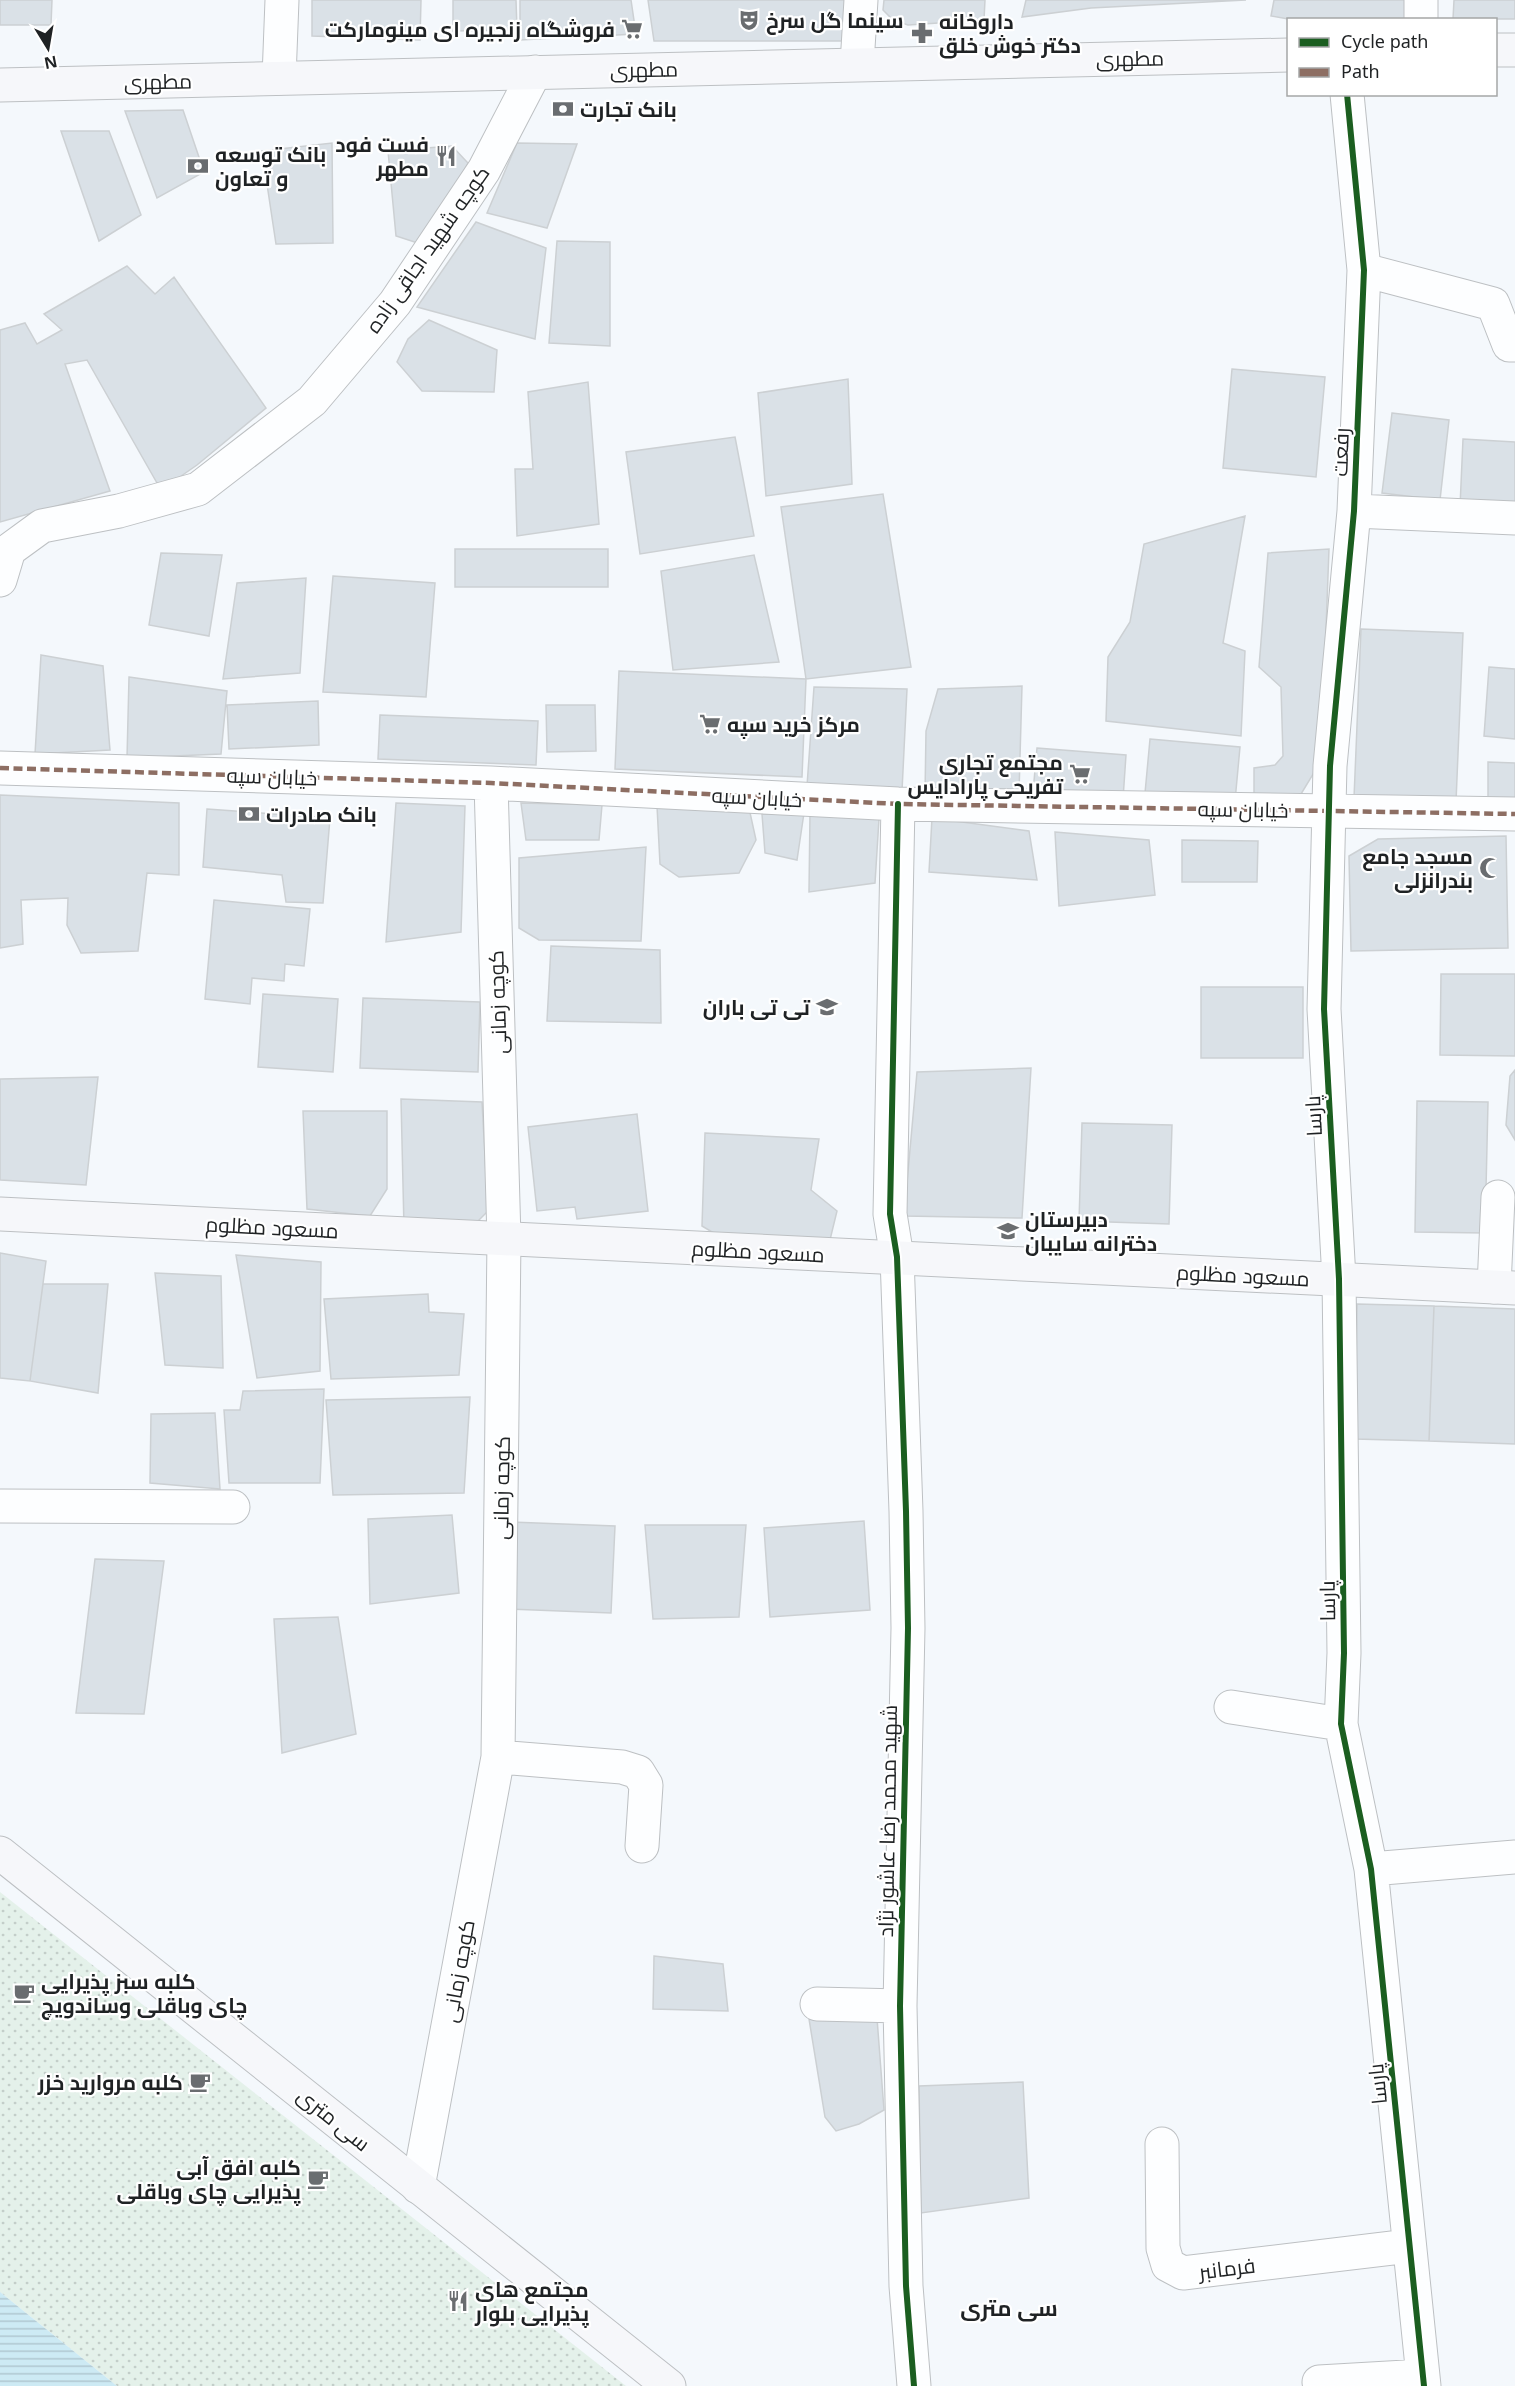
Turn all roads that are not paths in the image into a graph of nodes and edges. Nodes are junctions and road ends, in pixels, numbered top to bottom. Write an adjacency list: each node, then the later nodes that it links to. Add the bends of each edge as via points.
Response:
1 (282, 0): 10 (street)
2 (861, 0): 8 (street)
3 (1422, 0): 4 (street)
4 (1421, 18)
5 (1497, 50): 6 (street)
6 (1515, 50)
7 (1287, 55): 8 (street, مطهری)
8 (856, 64): 9 (street, مطهری)
9 (535, 72): 10 (street, مطهری); 17 (street, کوچه شهید اجاقی زاده, via 484,170 395,303 312,401 198,489 119,511 42,526 9,550)
10 (279, 78): 11 (street, مطهری)
11 (0, 85)
12 (1347, 96): 13 (street, رفعت)
13 (1364, 270): 14 (street, via 1492,304 1509,345); 15 (street, رفعت)
14 (1515, 345)
15 (1354, 512): 16 (street); 22 (street, رفعت)
16 (1515, 518)
17 (0, 580)
18 (0, 761): 19 (street)
19 (0, 768): 20 (street, خیابان سپه)
20 (491, 783): 21 (street, خیابان سپه); 26 (street, کوچه زمانی)
21 (898, 804): 22 (street, خیابان سپه); 27 (street, شهید محمد رضا عاشور نژاد, via 890,1214)
22 (1329, 810): 23 (street, خیابان سپه); 28 (street, پارسا, via 1324,1009)
23 (1515, 814)
24 (1498, 1197): 29 (street)
25 (0, 1214): 26 (street, مسعود مظلوم)
26 (504, 1239): 27 (street, مسعود مظلوم); 34 (street, کوچه زمانی)
27 (897, 1257): 28 (street, مسعود مظلوم); 40 (street, شهید محمد رضا عاشور نژاد, via 908,1628)
28 (1339, 1279): 29 (street, مسعود مظلوم); 33 (street, پارسا, via 1344,1653)
29 (1505, 1287)
30 (0, 1506): 31 (street)
31 (233, 1507)
32 (1231, 1707): 33 (street)
33 (1341, 1724): 38 (street, پارسا)
34 (498, 1757): 35 (street, via 622,1767 638,1772 646,1785); 42 (street, کوچه زمانی)
35 (642, 1846)
36 (0, 1853): 42 (street, سی متری)
37 (1515, 1857): 38 (street)
38 (1371, 1869): 43 (street, پارسا)
39 (817, 2004): 40 (street)
40 (900, 2006): 47 (street, شهید محمد رضا عاشور نژاد, via 906,2286)
41 (1162, 2144): 43 (street, فرمانبر, via 1162,2248 1168,2265 1183,2273)
42 (418, 2187): 46 (street, سی متری)
43 (1410, 2246): 44 (street, پارسا)
44 (1423, 2381): 45 (street, پارسا)
45 (1318, 2382)
46 (669, 2386)
47 (914, 2386)

